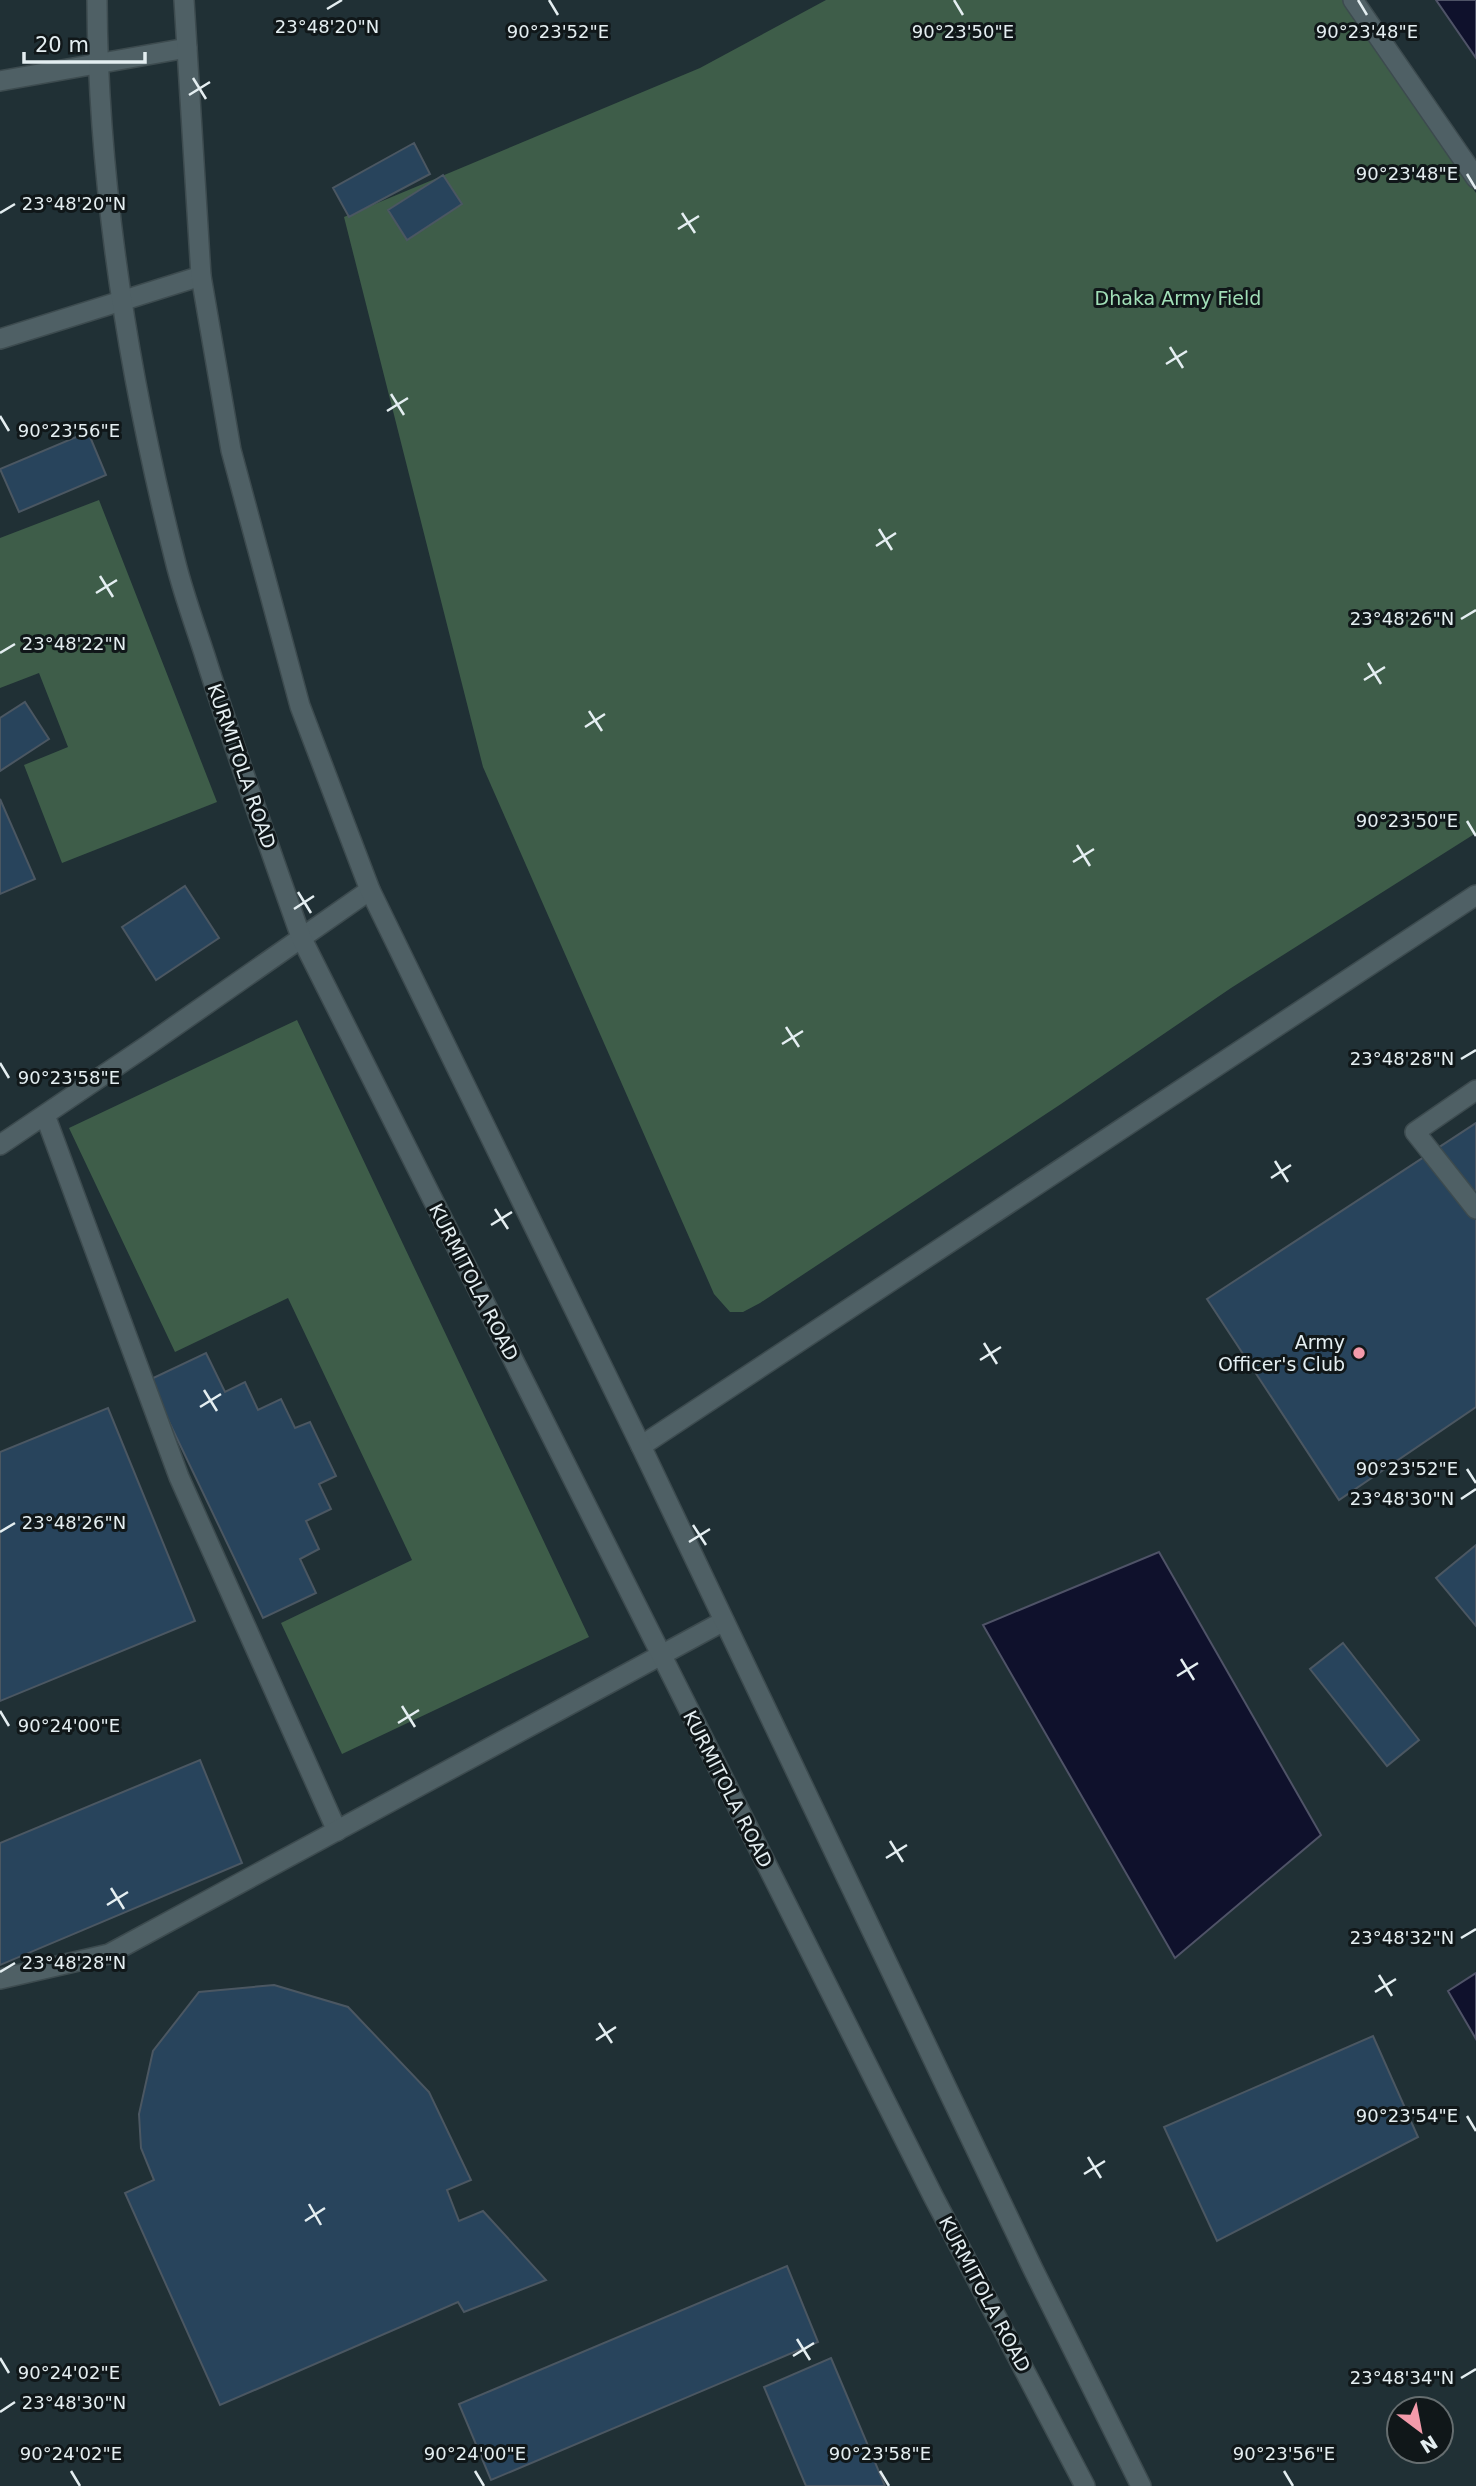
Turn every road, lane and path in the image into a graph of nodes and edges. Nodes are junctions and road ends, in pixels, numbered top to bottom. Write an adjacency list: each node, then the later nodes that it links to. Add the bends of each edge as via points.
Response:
1 (97, 0): 5 (main road, KURMITOLA ROAD)
2 (184, 0): 4 (main road)
3 (1353, 0): 7 (main road)
4 (187, 48): 5 (main road); 8 (main road)
5 (97, 64): 6 (main road); 9 (main road, KURMITOLA ROAD)
6 (0, 81)
7 (1476, 178)
8 (201, 276): 9 (main road); 11 (main road, via 231,450 300,706)
9 (122, 301): 10 (main road); 13 (main road, KURMITOLA ROAD, via 176,562 236,756)
10 (0, 340)
11 (369, 890): 13 (main road); 18 (main road)
12 (1476, 895): 18 (main road)
13 (301, 937): 15 (main road); 20 (main road, KURMITOLA ROAD)
14 (1476, 1090): 17 (main road, via 1415,1132)
15 (45, 1115): 16 (main road); 21 (main road, via 179,1477)
16 (0, 1145)
17 (1476, 1209)
18 (641, 1446): 19 (main road)
19 (724, 1621): 20 (main road); 24 (main road)
20 (662, 1655): 21 (main road); 23 (main road, KURMITOLA ROAD, via 927,2184)
21 (337, 1831): 22 (main road, via 109,1955)
22 (0, 1979)
23 (1085, 2486)
24 (1141, 2486)

